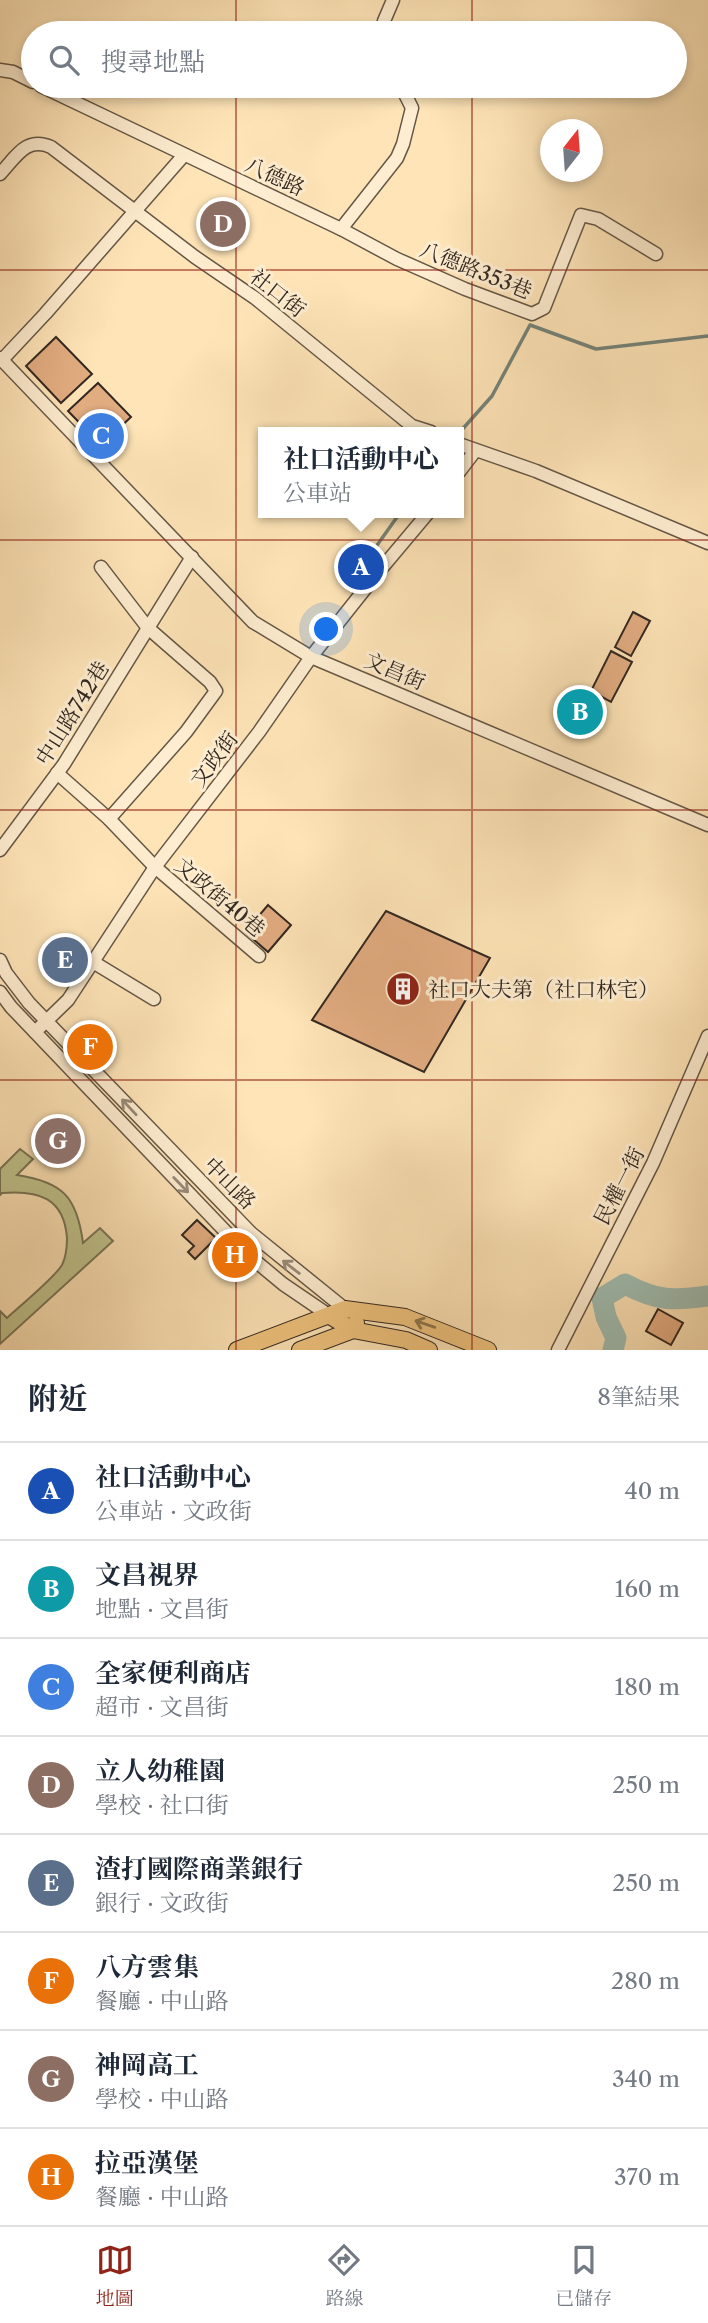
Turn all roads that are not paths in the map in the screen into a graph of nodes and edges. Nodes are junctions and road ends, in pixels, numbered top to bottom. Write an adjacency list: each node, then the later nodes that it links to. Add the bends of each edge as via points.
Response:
1 (393, 0): 2 (street)
2 (384, 21)
3 (0, 70): 4 (street)
4 (21, 76)
5 (66, 98): 7 (street, 八德路)
6 (407, 98): 10 (street, via 412,108 401,151)
7 (184, 155): 9 (street); 10 (street, 八德路)
8 (0, 174): 9 (street, 社口街, via 27,146 40,142)
9 (134, 211): 12 (street); 13 (street, 社口街, via 255,298)
10 (341, 229): 11 (street, 八德路353巷, via 464,289 532,314 544,308 581,215 598,219)
11 (656, 254)
12 (1, 359): 19 (street, 文昌街)
13 (415, 427)
14 (464, 446): 15 (street)
15 (475, 451): 16 (street); 18 (street, via 536,471)
16 (464, 465)
17 (424, 518): 22 (street, 文政街)
18 (708, 543)
19 (192, 556): 21 (street, 中山路742巷); 22 (street, 文昌街, via 253,622)
20 (101, 567): 21 (street)
21 (148, 628): 23 (street, 中山路742巷); 24 (street, via 216,691)
22 (311, 657): 25 (street, 文昌街); 27 (street, 文政街)
23 (57, 773): 24 (street, 文政街40巷); 26 (street, 中山路742巷)
24 (109, 819): 27 (street, 文政街40巷)
25 (708, 825)
26 (0, 850)
27 (155, 867): 28 (street, 文政街40巷); 30 (street, 文政街)
28 (259, 956)
29 (0, 960): 33 (street, 中山路)
30 (93, 962): 32 (street); 33 (street, 文政街, via 68,1000)
31 (0, 992): 34 (street, 中山路)
32 (154, 999)
33 (48, 1020): 34 (street, 文政街); 36 (street, 中山路, one-way to 33, via 251,1233)
34 (35, 1032): 36 (street, 中山路, one-way to 36, via 247,1254 283,1284)
35 (708, 1036): 42 (street, 民權一街, via 653,1163)
36 (345, 1312): 37 (main road, 中山路); 37 (main road); 38 (main road); 41 (main road, 中山路, one-way to 36, via 405,1317)
37 (353, 1331): 39 (main road); 40 (main road, 中山路, via 406,1340)
38 (237, 1350)
39 (300, 1350)
40 (429, 1350)
41 (488, 1350)
42 (558, 1350)

